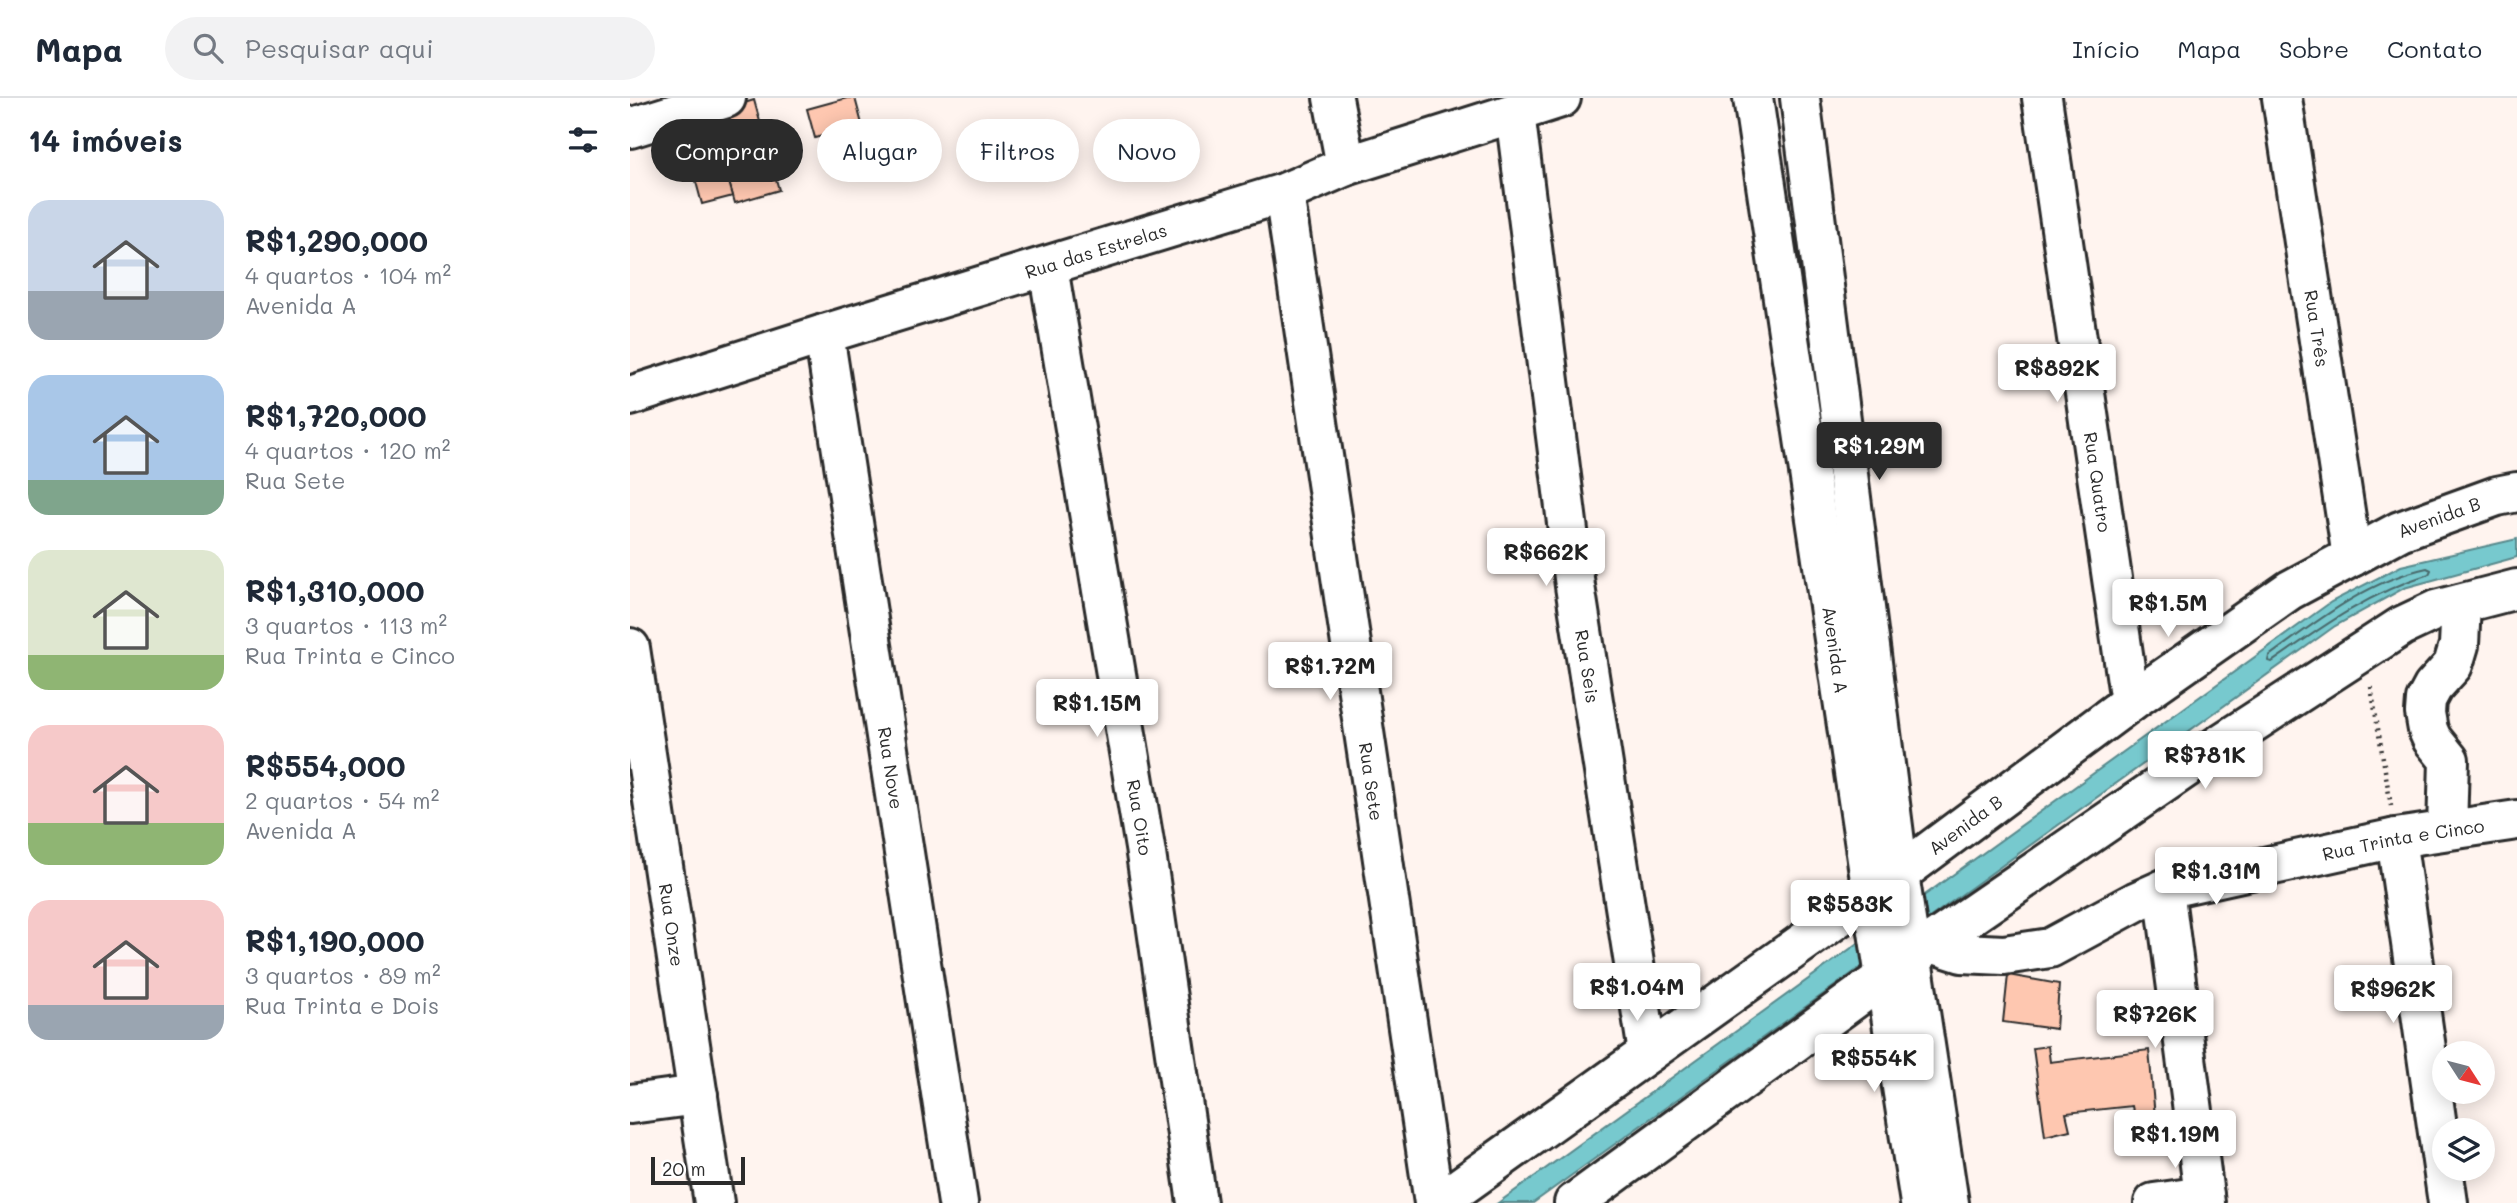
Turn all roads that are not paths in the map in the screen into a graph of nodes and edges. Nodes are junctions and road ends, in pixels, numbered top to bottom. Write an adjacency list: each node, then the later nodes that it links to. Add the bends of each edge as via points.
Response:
1 (726, 98): 9 (street)
2 (1333, 98): 10 (street)
3 (1560, 98): 8 (street, Rua das Estrelas)
4 (1753, 98): 24 (street, Avenida A)
5 (1800, 98): 24 (street, Avenida A)
6 (2042, 98): 20 (street, Rua Quatro)
7 (2282, 98): 16 (street, Rua Três)
8 (1515, 113): 10 (street, Rua das Estrelas); 27 (street, Rua Seis, via 1575,586)
9 (630, 128)
10 (1346, 166): 11 (street, Rua das Estrelas)
11 (1284, 193): 12 (street, Rua das Estrelas); 34 (street, Rua Sete)
12 (1048, 267): 13 (street, Rua das Estrelas); 33 (street, Rua Oito, via 1146,855)
13 (824, 334): 14 (street, Rua das Estrelas); 32 (street, Rua Nove)
14 (630, 396)
15 (2517, 492): 16 (street, Avenida B, via 2400,531)
16 (2352, 557): 20 (street, Avenida B, via 2290,590)
17 (2517, 589): 18 (street)
18 (2461, 604): 22 (street, via 2453,665 2433,687 2425,713 2432,739 2449,760); 26 (street, via 2402,626)
19 (630, 648): 28 (street, Rua Onze)
20 (2130, 702): 24 (street, Avenida B)
21 (2517, 820): 22 (street, Rua Trinta e Cinco)
22 (2446, 830): 23 (street, Rua Trinta e Cinco)
23 (2396, 838): 25 (street, Rua Trinta e Cinco); 39 (street)
24 (1886, 888): 26 (street, Avenida A); 27 (street, Avenida B)
25 (2164, 889): 26 (street, Rua Trinta e Cinco, via 2050,948); 30 (street)
26 (1905, 960): 35 (street); 36 (street, Avenida A); 37 (street, Avenida A)
27 (1648, 1053): 34 (street, Avenida B)
28 (698, 1095): 29 (street); 31 (street, Rua Onze)
29 (630, 1104)
30 (2205, 1200): 38 (street)
31 (714, 1203)
32 (958, 1203)
33 (1197, 1203)
34 (1436, 1203)
35 (1574, 1203)
36 (1920, 1203)
37 (1949, 1203)
38 (2154, 1203)
39 (2448, 1203)

